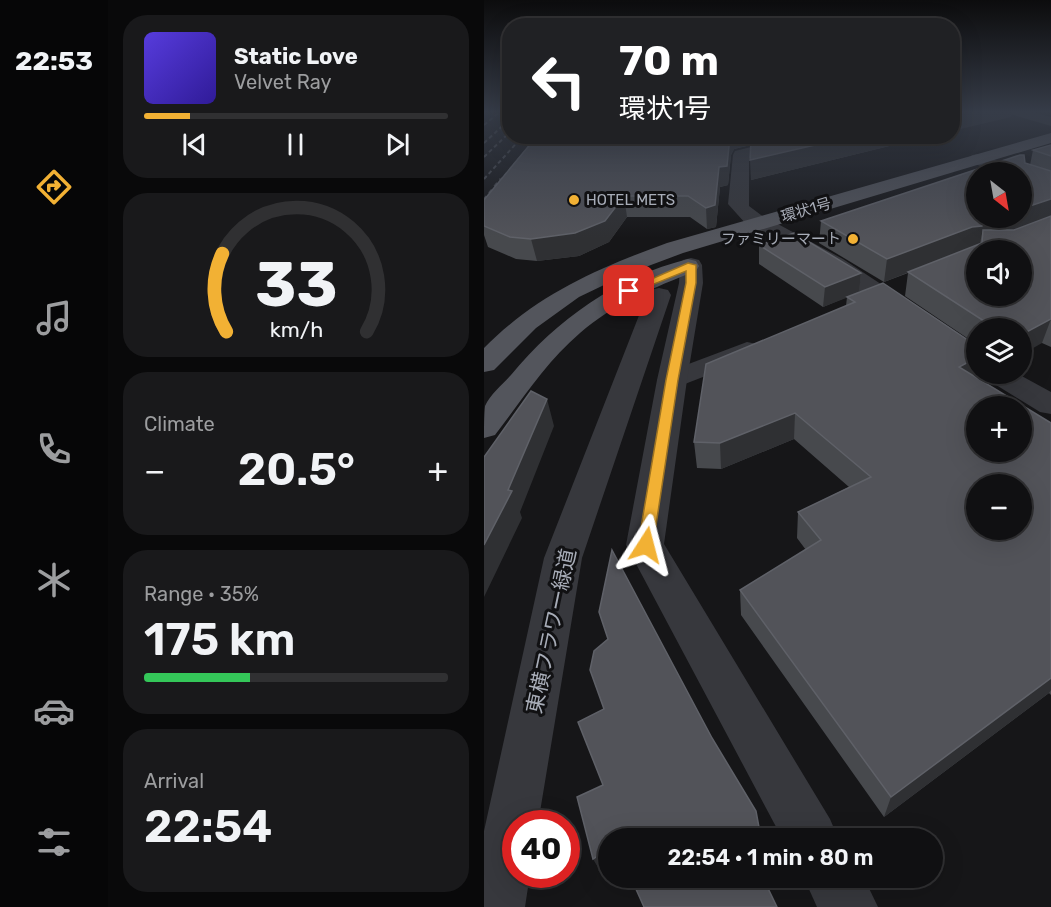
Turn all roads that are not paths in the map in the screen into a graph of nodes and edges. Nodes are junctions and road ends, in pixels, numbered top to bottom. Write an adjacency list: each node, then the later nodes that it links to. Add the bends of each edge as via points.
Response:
1 (748, 153): 8 (street, via 741,155 738,204)
2 (1023, 153): 4 (main road, 環状1号)
3 (1051, 154): 5 (main road, 環状1号)
4 (1007, 162)
5 (1022, 162)
6 (966, 176): 8 (main road, 環状1号)
7 (966, 178): 9 (main road, 環状1号)
8 (761, 223): 9 (street); 16 (main road, 環状1号, via 674,248 588,281 547,305 512,333)
9 (786, 236): 10 (main road, 環状1号); 13 (street)
10 (691, 265): 17 (street); 20 (main road, 環状1号, via 643,284 584,316 545,351)
11 (913, 282): 13 (street)
12 (659, 295): 23 (street, 東横フラワー緑道, via 563,558)
13 (870, 300): 15 (street)
14 (771, 340): 17 (street)
15 (966, 353)
16 (484, 364)
17 (672, 380): 21 (street, via 646,545)
18 (1015, 384): 19 (street)
19 (1051, 405)
20 (484, 428)
21 (805, 828)
22 (838, 888): 24 (street)
23 (496, 907)
24 (849, 907)

